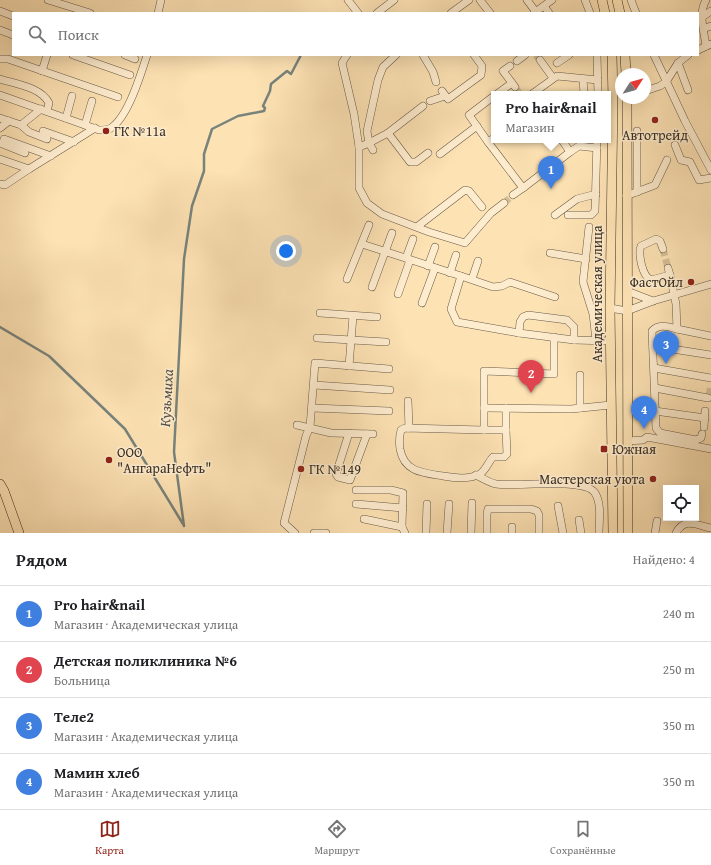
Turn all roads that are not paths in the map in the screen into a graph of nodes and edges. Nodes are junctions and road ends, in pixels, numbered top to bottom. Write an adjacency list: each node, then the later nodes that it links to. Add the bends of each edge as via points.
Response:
1 (48, 0): 17 (street)
2 (161, 0): 18 (street)
3 (348, 0): 19 (street)
4 (394, 0): 20 (street)
5 (468, 0): 21 (street)
6 (480, 0): 22 (street)
7 (527, 0): 23 (street)
8 (552, 0): 14 (street)
9 (585, 0): 25 (street)
10 (602, 0): 26 (main road)
11 (617, 0): 27 (main road)
12 (631, 0): 28 (street)
13 (706, 0): 30 (street)
14 (544, 6): 23 (street); 24 (street)
15 (0, 11): 29 (street)
16 (711, 11): 30 (street)
17 (87, 12)
18 (158, 12)
19 (357, 12)
20 (378, 12)
21 (452, 12)
22 (489, 12)
23 (535, 12)
24 (548, 12)
25 (590, 12)
26 (605, 12)
27 (620, 12)
28 (636, 12)
29 (12, 16)
30 (702, 17): 33 (street)
31 (0, 30): 32 (street)
32 (12, 34)
33 (708, 45): 34 (street)
34 (699, 50)
35 (47, 56): 58 (street)
36 (76, 56): 59 (street)
37 (128, 56): 51 (street)
38 (147, 56): 88 (street, via 129,103 116,123 110,129)
39 (346, 56): 101 (street, via 342,63)
40 (395, 56): 96 (street, via 383,67 378,80 367,131)
41 (424, 56): 64 (street)
42 (475, 56): 77 (street, via 482,66 481,75 451,98 448,99 444,93)
43 (524, 56): 53 (street)
44 (567, 56): 54 (street)
45 (597, 56): 63 (street)
46 (612, 56): 151 (main road, Академическая улица)
47 (625, 56): 57 (main road)
48 (654, 56): 65 (street)
49 (687, 56): 55 (street)
50 (0, 59): 58 (street, via 8,59)
51 (135, 59)
52 (540, 60): 60 (street)
53 (517, 61)
54 (557, 63)
55 (678, 63): 65 (street); 67 (street)
56 (510, 66): 68 (street, via 504,71 513,85)
57 (626, 68)
58 (42, 71): 74 (street)
59 (130, 75)
60 (554, 78): 62 (street, via 557,76); 69 (street)
61 (0, 79): 80 (street, via 45,96 49,103)
62 (583, 79): 63 (street); 70 (street)
63 (598, 80): 71 (street)
64 (436, 82)
65 (666, 82): 66 (street); 112 (street)
66 (651, 89)
67 (688, 90)
68 (502, 91)
69 (536, 91)
70 (584, 91)
71 (598, 91)
72 (0, 95): 80 (street)
73 (72, 96): 82 (street)
74 (118, 97)
75 (491, 98): 86 (street, via 469,116)
76 (92, 101): 85 (street)
77 (430, 101)
78 (627, 104): 119 (main road)
79 (422, 106): 91 (street)
80 (44, 110): 82 (street); 84 (street)
81 (0, 118): 83 (street)
82 (66, 118): 85 (street)
83 (9, 121): 84 (street); 87 (street)
84 (21, 125): 92 (street)
85 (85, 125): 88 (street)
86 (477, 126): 93 (street); 107 (street)
87 (0, 128)
88 (95, 128): 95 (street)
89 (44, 131): 95 (street)
90 (637, 131): 116 (street)
91 (388, 133): 96 (street); 106 (street, via 410,162 416,162)
92 (47, 139)
93 (491, 140)
94 (2, 141): 105 (street); 108 (street)
95 (74, 142): 108 (street)
96 (369, 143): 101 (street); 103 (street)
97 (493, 143): 115 (street)
98 (564, 143): 104 (street)
99 (597, 143): 102 (street)
100 (674, 146): 113 (street, via 681,160 690,162 699,180)
101 (359, 147): 125 (street, via 359,188 367,202 382,214)
102 (597, 148): 104 (street, via 579,146); 117 (street)
103 (373, 150)
104 (570, 152): 115 (street)
105 (25, 153)
106 (428, 153)
107 (440, 154)
108 (51, 156): 111 (street)
109 (0, 159): 111 (street)
110 (667, 160): 116 (street, via 655,185)
111 (29, 169): 114 (street, via 5,185)
112 (711, 170)
113 (711, 178)
114 (0, 184)
115 (523, 188): 118 (street)
116 (637, 192): 119 (street)
117 (596, 194): 122 (street, via 577,199); 123 (street, via 595,211 590,215)
118 (513, 196)
119 (626, 196): 145 (main road)
120 (504, 203): 125 (street, via 491,213 465,243)
121 (482, 207): 125 (street, via 469,191 465,190)
122 (555, 215)
123 (568, 215)
124 (369, 225): 129 (street)
125 (418, 226)
126 (589, 227): 136 (street)
127 (392, 233): 132 (street)
128 (413, 239): 135 (street)
129 (362, 244): 132 (street); 141 (street)
130 (435, 247): 138 (street)
131 (662, 249): 147 (street, via 660,240 656,239 641,246 645,275 651,280 669,271)
132 (385, 251): 135 (street); 144 (street)
133 (550, 253): 136 (street)
134 (456, 254): 139 (street)
135 (408, 259): 138 (street); 146 (street)
136 (586, 259): 163 (street, via 583,282 593,314)
137 (478, 261): 142 (street)
138 (432, 267): 139 (street); 150 (street)
139 (450, 273): 140 (street)
140 (461, 276): 142 (street); 157 (street, via 451,309 457,322)
141 (347, 279)
142 (472, 279): 148 (street, via 498,287 510,282)
143 (711, 284): 147 (street)
144 (372, 287)
145 (627, 291): 149 (street); 152 (main road)
146 (398, 294)
147 (674, 294): 149 (street); 156 (street)
148 (555, 297)
149 (653, 301): 152 (street)
150 (422, 303)
151 (610, 308): 152 (street); 164 (main road, Академическая улица)
152 (627, 310): 166 (main road)
153 (320, 313): 154 (street)
154 (353, 316): 155 (street); 161 (street)
155 (377, 317)
156 (677, 329): 158 (street); 167 (street, via 655,327 652,331)
157 (519, 333): 159 (street); 162 (street, via 523,317 567,320 574,327)
158 (711, 336)
159 (554, 337): 162 (street); 180 (street, via 554,374 484,371)
160 (317, 338): 161 (street)
161 (351, 340): 165 (street); 169 (street)
162 (574, 340): 163 (street)
163 (596, 340): 164 (street)
164 (611, 341): 166 (main road); 178 (main road, Академическая улица)
165 (386, 342)
166 (627, 344): 192 (main road)
167 (653, 346): 168 (street); 170 (street)
168 (711, 355)
169 (349, 366): 171 (street); 174 (street, via 315,363)
170 (654, 368): 173 (street); 175 (street)
171 (389, 369)
172 (580, 375): 182 (street)
173 (711, 378)
174 (314, 385): 176 (street); 179 (street)
175 (655, 388): 183 (street); 185 (street, via 708,396)
176 (390, 390)
177 (408, 401): 187 (street)
178 (611, 404): 182 (street); 220 (main road, Академическая улица)
179 (313, 408): 184 (street); 188 (street)
180 (484, 408): 181 (street); 189 (street)
181 (506, 408): 182 (street); 190 (street)
182 (580, 408)
183 (655, 410): 185 (street); 185 (street, via 656,428 660,433 696,440 701,438)
184 (389, 411)
185 (705, 412)
186 (297, 425): 188 (street)
187 (409, 428): 189 (street); 194 (street, via 401,430 399,438 402,457 416,472 455,478)
188 (309, 429): 191 (street); 209 (street, via 284,523)
189 (484, 430): 190 (street)
190 (506, 430): 194 (street, via 507,454 504,457 493,457 487,467)
191 (349, 433): 191 (street, via 370,434 350,480 336,474)
192 (628, 440): 193 (street, via 643,440 647,437); 221 (main road)
193 (711, 449)
194 (476, 475): 219 (street, via 495,484 589,487 598,501)
195 (0, 484): 208 (main road)
196 (356, 490): 202 (street, via 399,491 403,493)
197 (472, 503): 214 (street)
198 (356, 504): 202 (street)
199 (427, 504): 212 (street)
200 (448, 504): 213 (street)
201 (558, 506): 217 (street)
202 (404, 508): 207 (street)
203 (364, 519): 207 (street)
204 (579, 520): 218 (street)
205 (657, 521): 222 (street)
206 (711, 528): 223 (street, via 685,523 680,525)
207 (403, 530)
208 (19, 533)
209 (295, 533)
210 (314, 533): 211 (street)
211 (326, 533)
212 (426, 533)
213 (447, 533)
214 (471, 533)
215 (487, 533): 216 (street, via 488,509 497,508 537,511)
216 (540, 533)
217 (563, 533)
218 (581, 533)
219 (599, 533)
220 (613, 533)
221 (628, 533)
222 (655, 533)
223 (676, 533)

